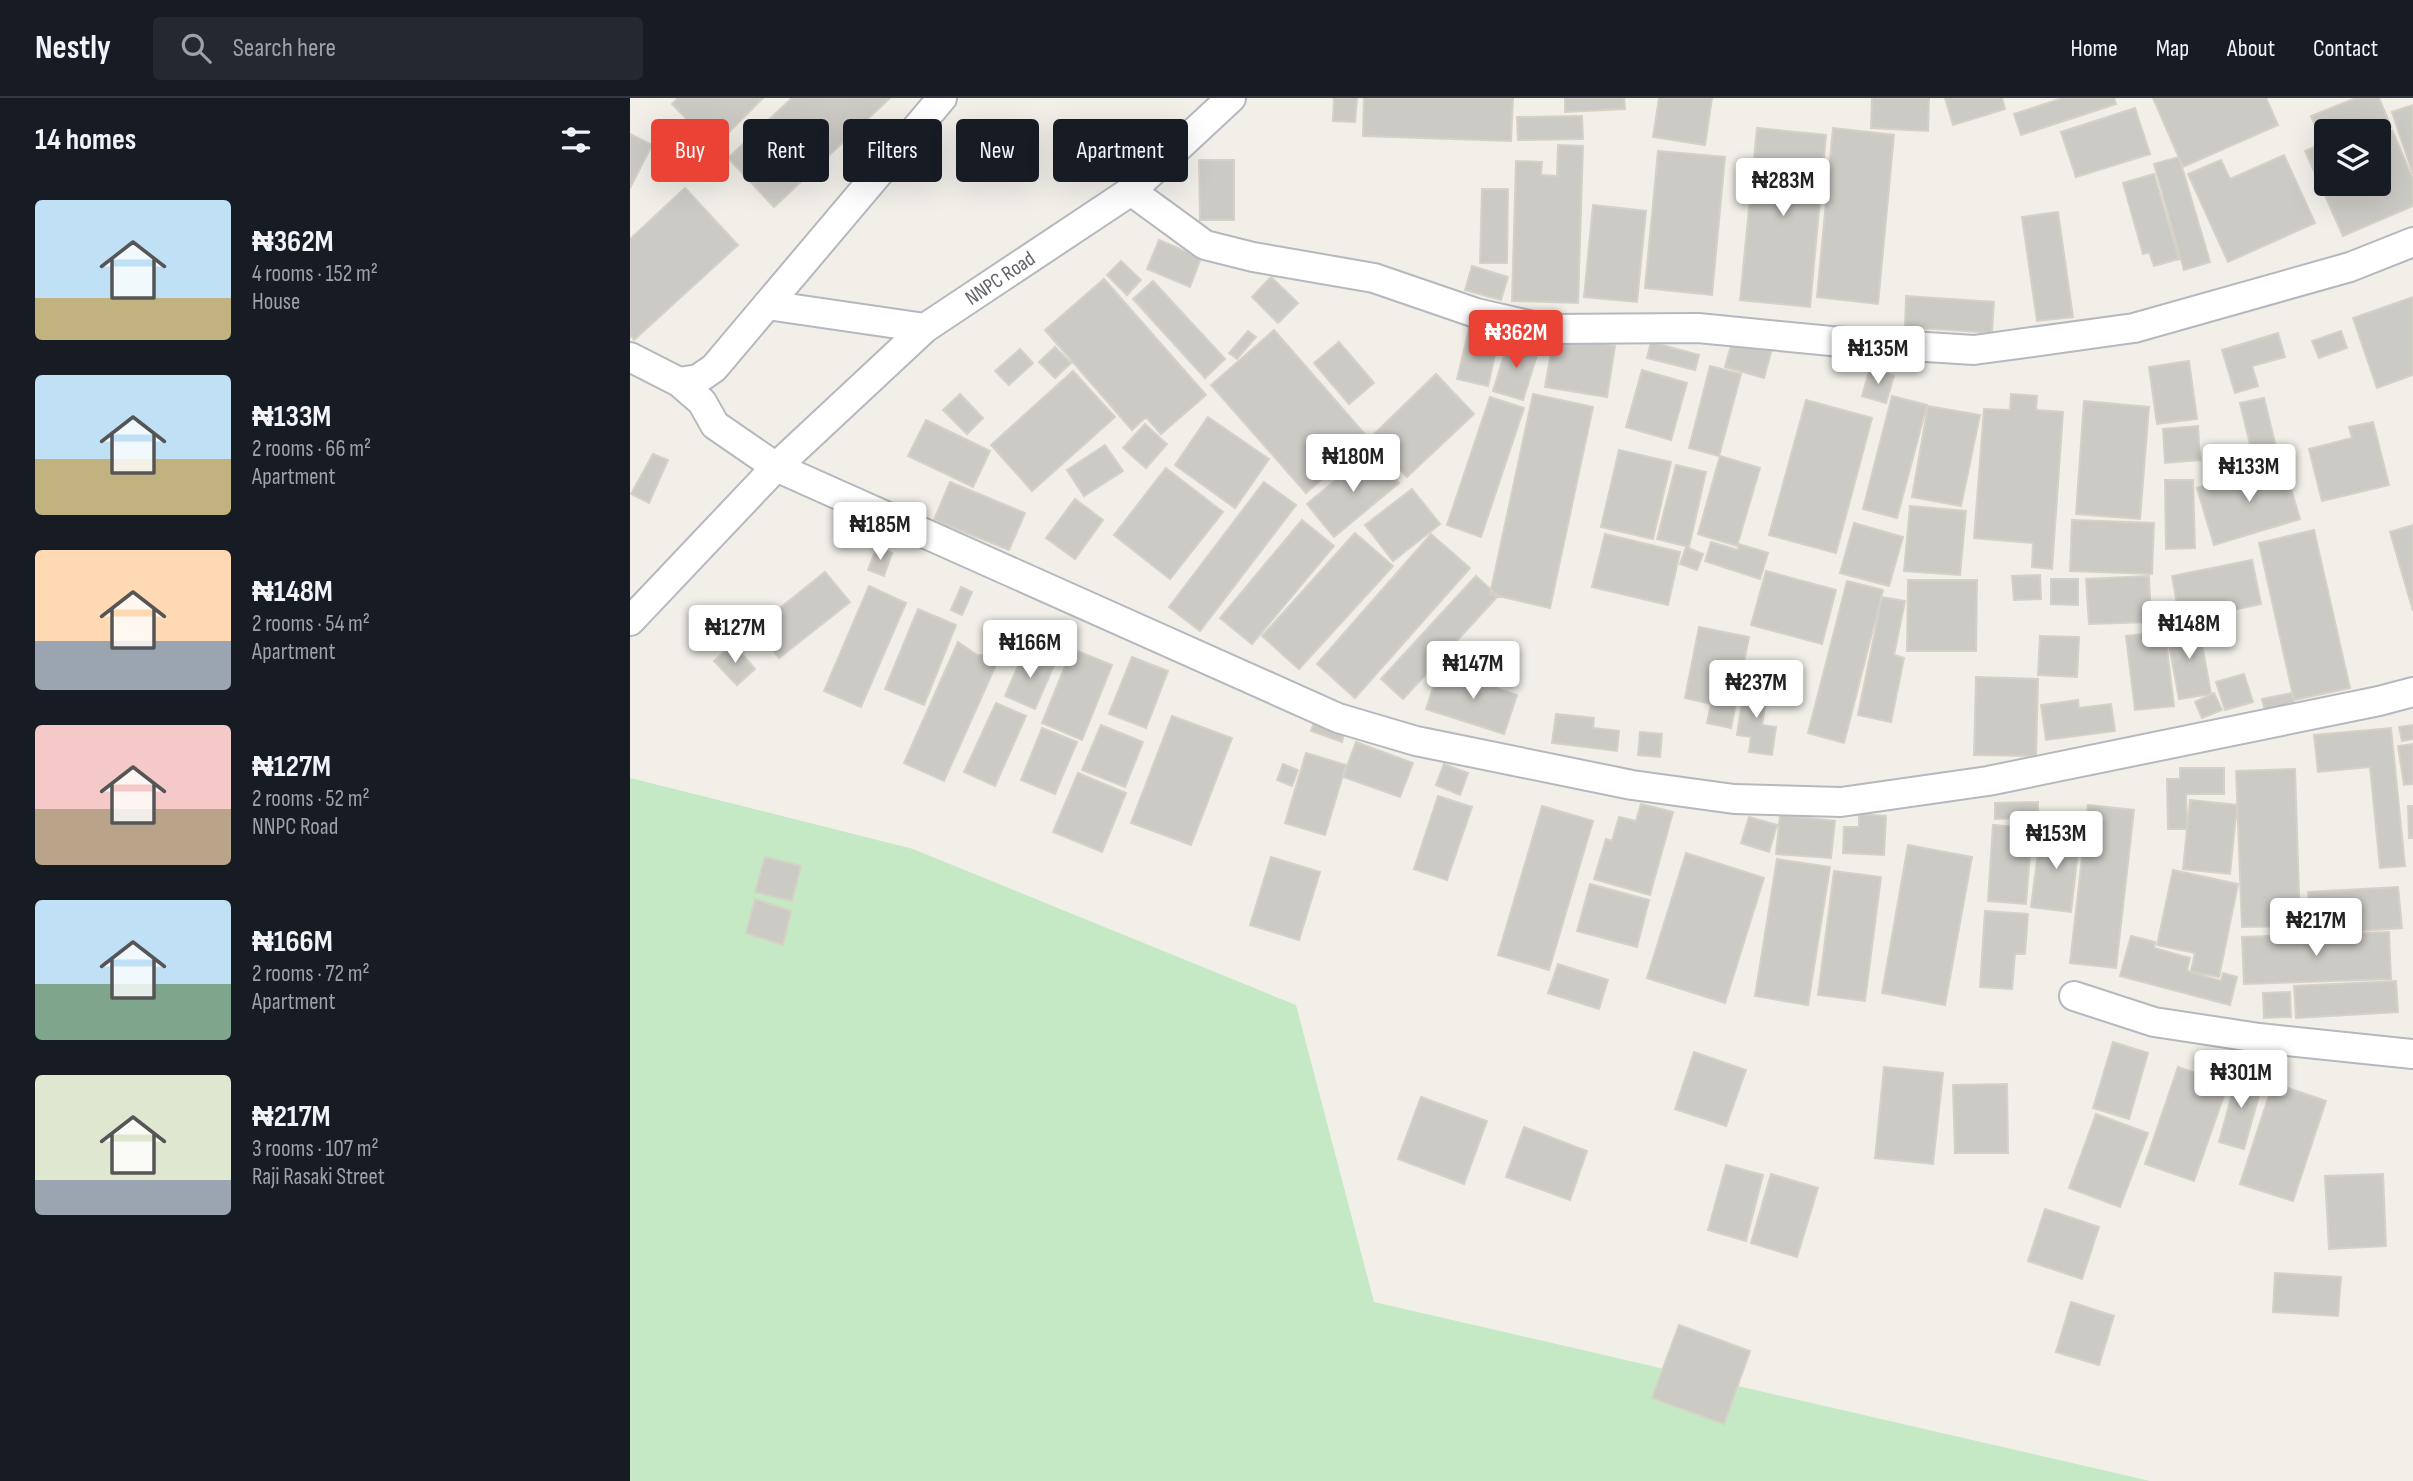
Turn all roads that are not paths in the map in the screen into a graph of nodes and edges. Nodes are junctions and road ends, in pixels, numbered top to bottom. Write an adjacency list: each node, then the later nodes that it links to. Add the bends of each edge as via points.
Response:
1 (942, 98): 5 (street)
2 (1223, 100): 3 (street, NNPC Road)
3 (1130, 191): 4 (street, via 1205,246 1374,278 1476,313 1546,329 1698,328 1974,350 2134,328 2350,267); 6 (street, NNPC Road)
4 (2413, 242)
5 (767, 305): 6 (street); 8 (street, via 714,368 698,379)
6 (925, 328): 9 (street, NNPC Road)
7 (630, 357): 8 (street)
8 (679, 382): 9 (street, via 702,402 715,425)
9 (776, 467): 10 (street, NNPC Road); 11 (street, via 1338,718 1416,741 1632,785 1721,797 1841,802 1988,781)
10 (630, 621)
11 (2413, 692)
12 (2074, 996): 13 (street, via 2154,1021 2259,1038)
13 (2413, 1054)

